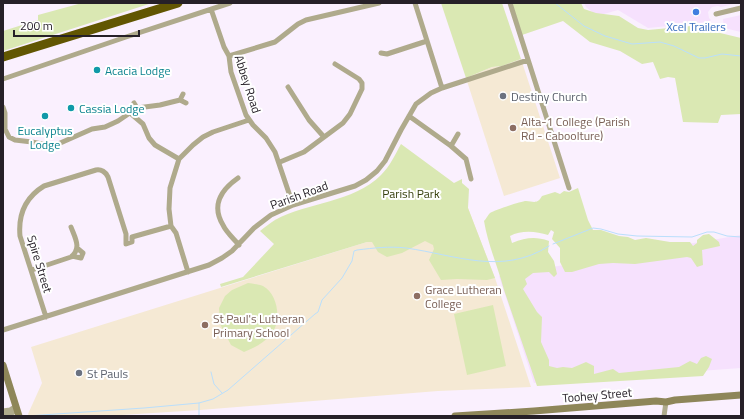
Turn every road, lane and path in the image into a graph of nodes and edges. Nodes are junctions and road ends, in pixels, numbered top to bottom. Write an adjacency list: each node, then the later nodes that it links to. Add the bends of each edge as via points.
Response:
1 (167, 3): 11 (highway)
2 (178, 3): 11 (highway)
3 (230, 3): 8 (street)
4 (379, 3): 13 (street, via 306,20 275,42)
5 (414, 3): 10 (street)
6 (510, 3): 15 (street)
7 (741, 8): 9 (street)
8 (211, 9): 13 (street, Abbey Road); 17 (street)
9 (716, 14)
10 (427, 41): 12 (street, via 387,54); 19 (street)
11 (50, 42): 14 (highway)
12 (381, 52)
13 (229, 56): 26 (street, Abbey Road, via 231,72)
14 (3, 57)
15 (528, 60): 19 (street, Parish Road); 34 (street)
16 (335, 64): 28 (street, via 359,79 362,89 343,123)
17 (3, 79)
18 (288, 87): 28 (street, via 309,120)
19 (442, 88): 25 (street, Parish Road, via 416,104)
20 (183, 94): 21 (street)
21 (180, 100): 22 (street); 24 (street, via 160,105 136,105)
22 (186, 103)
23 (3, 107): 24 (street, via 5,129 9,137 47,146 58,144 92,129 105,127)
24 (129, 112): 30 (street, via 143,124 155,145)
25 (409, 116): 29 (street); 35 (street, Parish Road, via 385,161 366,180 355,186)
26 (249, 120): 30 (street, via 204,137); 31 (street, Abbey Road, via 271,145)
27 (458, 134): 29 (street)
28 (324, 137): 31 (street, via 302,153)
29 (451, 146): 33 (street, via 466,159)
30 (179, 159): 36 (street, via 170,188)
31 (280, 162): 35 (street, Abbey Road)
32 (238, 178): 40 (street, via 219,197 218,207 223,225)
33 (471, 180)
34 (569, 188)
35 (293, 205): 40 (street, Parish Road, via 262,221)
36 (171, 226): 39 (street); 42 (street)
37 (71, 227): 41 (street, via 76,253)
38 (126, 234): 39 (street); 39 (street, via 126,244 132,242); 41 (street, Spire Street, via 108,177 103,171 96,170 44,186 28,200 22,210 20,222 20,236)
39 (132, 237)
40 (239, 245): 42 (street, Parish Road, via 217,261)
41 (32, 270): 43 (street, Spire Street)
42 (188, 272): 43 (street, Parish Road)
43 (46, 317): 44 (street, Parish Road)
44 (3, 330)
45 (3, 365): 48 (street)
46 (741, 395): 47 (street, Toohey Street)
47 (666, 402): 51 (street, Toohey Street); 52 (street)
48 (17, 410): 49 (street); 50 (street)
49 (3, 411)
50 (3, 415)
51 (455, 416)
52 (664, 416)

